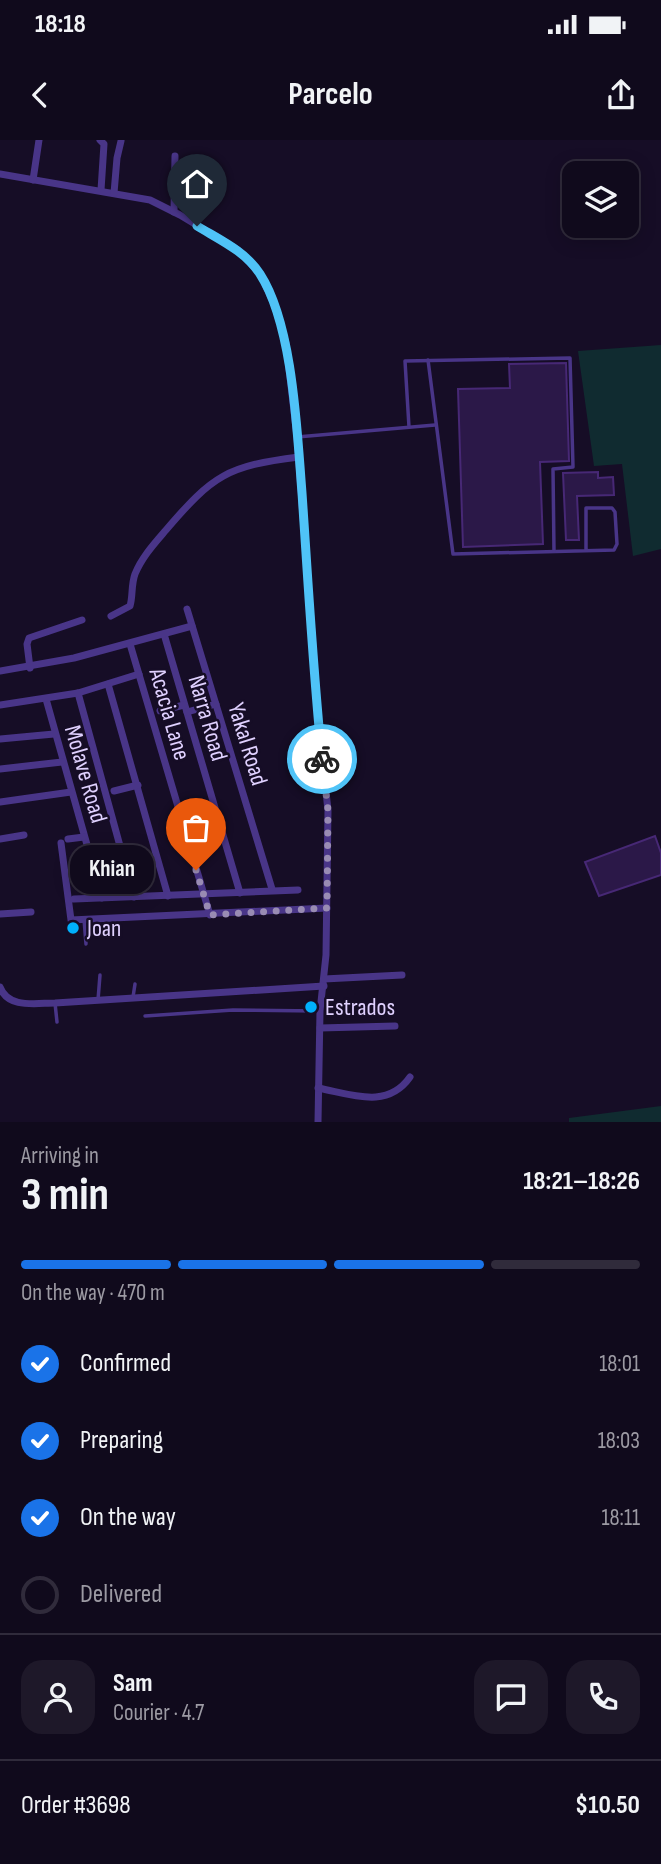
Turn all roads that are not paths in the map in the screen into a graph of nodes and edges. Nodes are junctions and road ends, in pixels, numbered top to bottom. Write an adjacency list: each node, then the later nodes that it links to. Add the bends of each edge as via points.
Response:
1 (39, 140): 6 (street)
2 (100, 140): 7 (street, via 104,144)
3 (121, 141): 8 (street)
4 (175, 156): 9 (street)
5 (0, 174): 6 (street)
6 (33, 180): 7 (street)
7 (101, 190): 8 (street)
8 (114, 193): 9 (street, via 150,200)
9 (174, 212): 13 (street, via 238,250 261,275 286,344)
10 (428, 360): 11 (lane); 12 (lane, via 405,361); 15 (lane, via 570,358 573,467 553,469)
11 (435, 425): 12 (lane); 15 (lane, via 453,554)
12 (409, 427): 13 (lane)
13 (297, 437): 14 (street)
14 (299, 457): 18 (street, via 236,469 205,487 145,555 132,582 130,606); 36 (street)
15 (554, 551): 16 (lane)
16 (586, 551): 16 (lane, via 614,550 612,508 586,508)
17 (187, 609): 20 (street, Yakal Road)
18 (111, 616)
19 (82, 620): 23 (street, via 29,638)
20 (192, 626): 21 (street); 29 (street, Yakal Road)
21 (164, 634): 22 (street); 31 (street, Narra Road)
22 (130, 644): 23 (street); 25 (street, Acacia Lane)
23 (30, 668): 24 (street)
24 (0, 671)
25 (139, 674): 26 (street); 51 (street, Acacia Lane)
26 (108, 684): 27 (street); 40 (street)
27 (78, 693): 28 (street); 53 (street)
28 (46, 699): 30 (street); 33 (street, Molave Road)
29 (216, 704): 31 (street); 48 (street, Yakal Road)
30 (0, 705)
31 (185, 709): 32 (street); 50 (street, Narra Road)
32 (160, 711)
33 (54, 734): 35 (street); 37 (street, Molave Road)
34 (337, 738): 36 (lane)
35 (0, 739)
36 (320, 739): 41 (street)
37 (62, 762): 38 (street); 43 (street, Molave Road)
38 (0, 769)
39 (340, 784): 41 (lane)
40 (138, 785): 42 (street); 52 (street)
41 (325, 785): 56 (street)
42 (114, 791)
43 (71, 792): 44 (street); 46 (street, Molave Road)
44 (0, 802)
45 (24, 835): 47 (street)
46 (84, 838): 54 (street, Molave Road); 60 (street, via 64,841 71,920)
47 (0, 839)
48 (272, 890): 49 (street); 50 (street)
49 (298, 890)
50 (240, 893): 51 (street)
51 (203, 894): 52 (street); 59 (street, Acacia Lane)
52 (168, 895): 53 (street)
53 (134, 897): 54 (street)
54 (102, 898): 55 (street)
55 (74, 900)
56 (327, 908): 59 (street); 64 (street)
57 (31, 912): 58 (street)
58 (0, 914)
59 (210, 915): 60 (street)
60 (84, 919): 61 (lane)
61 (86, 944)
62 (100, 975): 68 (lane)
63 (402, 975): 64 (street)
64 (324, 983): 67 (street); 72 (street)
65 (135, 984): 67 (lane)
66 (0, 987): 69 (street)
67 (133, 997): 68 (street)
68 (98, 1000): 70 (street)
69 (13, 1002): 70 (street); 71 (street)
70 (55, 1003): 74 (lane)
71 (0, 1004)
72 (320, 1011): 73 (lane); 76 (street)
73 (145, 1016)
74 (57, 1022)
75 (395, 1026): 76 (street)
76 (320, 1028): 78 (street)
77 (410, 1077): 78 (street, via 396,1093 386,1095 353,1096)
78 (318, 1088): 79 (street)
79 (318, 1122)

